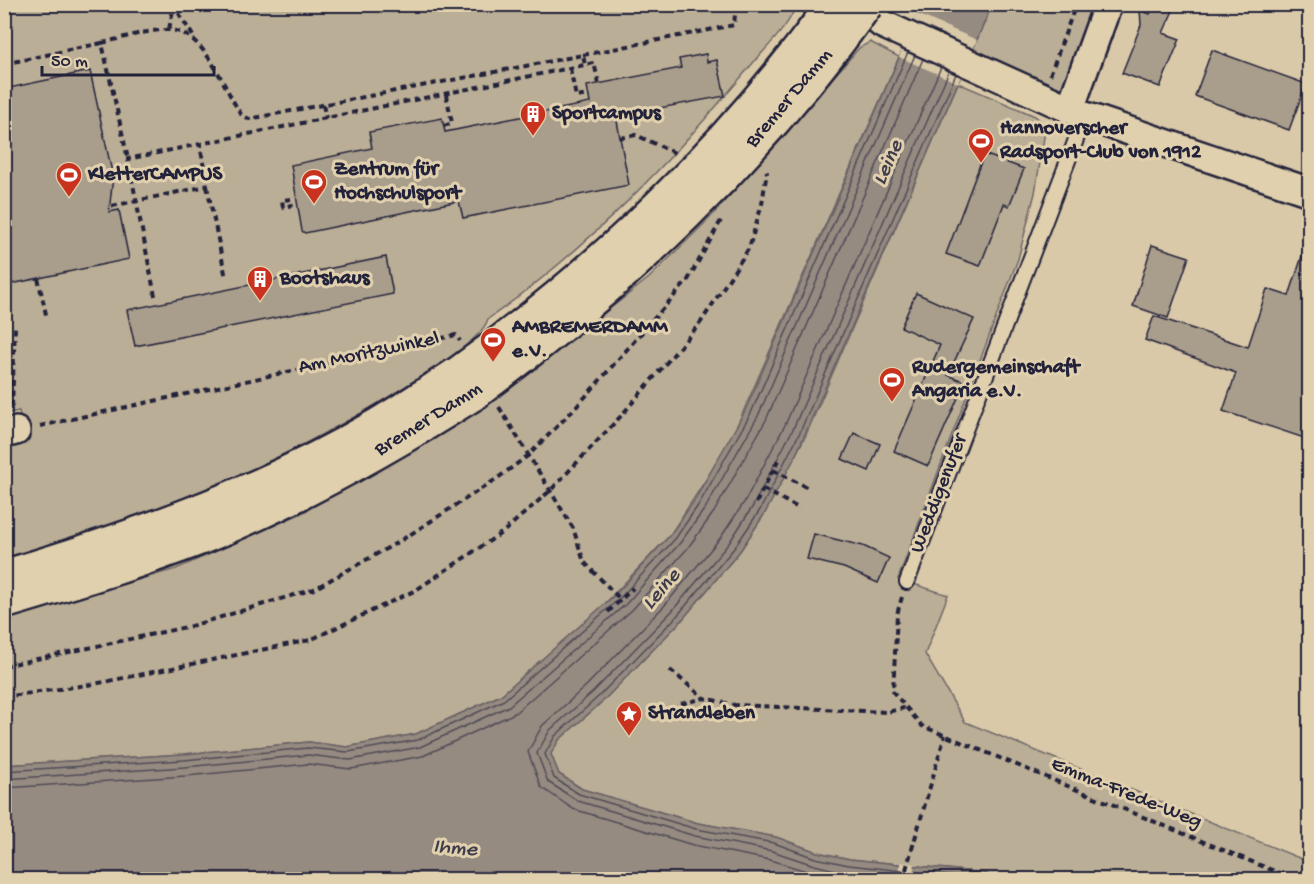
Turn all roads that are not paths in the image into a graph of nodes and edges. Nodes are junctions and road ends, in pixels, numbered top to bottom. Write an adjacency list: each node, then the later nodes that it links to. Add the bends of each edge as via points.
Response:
1 (834, 4): 8 (main road, Bremer Damm, bridge, via 776,79 677,191)
2 (850, 4): 8 (street, via 798,73 703,183 625,258)
3 (858, 4): 5 (street)
4 (1108, 4): 6 (street, Weddigenufer)
5 (874, 14): 6 (street); 8 (main road, Bremer Damm, bridge, via 696,207 589,304)
6 (1077, 113): 7 (street); 10 (lane, Weddigenufer)
7 (1310, 192)
8 (470, 380): 9 (main road, Bremer Damm, via 223,501 98,549); 11 (main road, Bremer Damm, via 381,451 295,495 211,533 105,572)
9 (4, 577)
10 (906, 582)
11 (4, 602)

